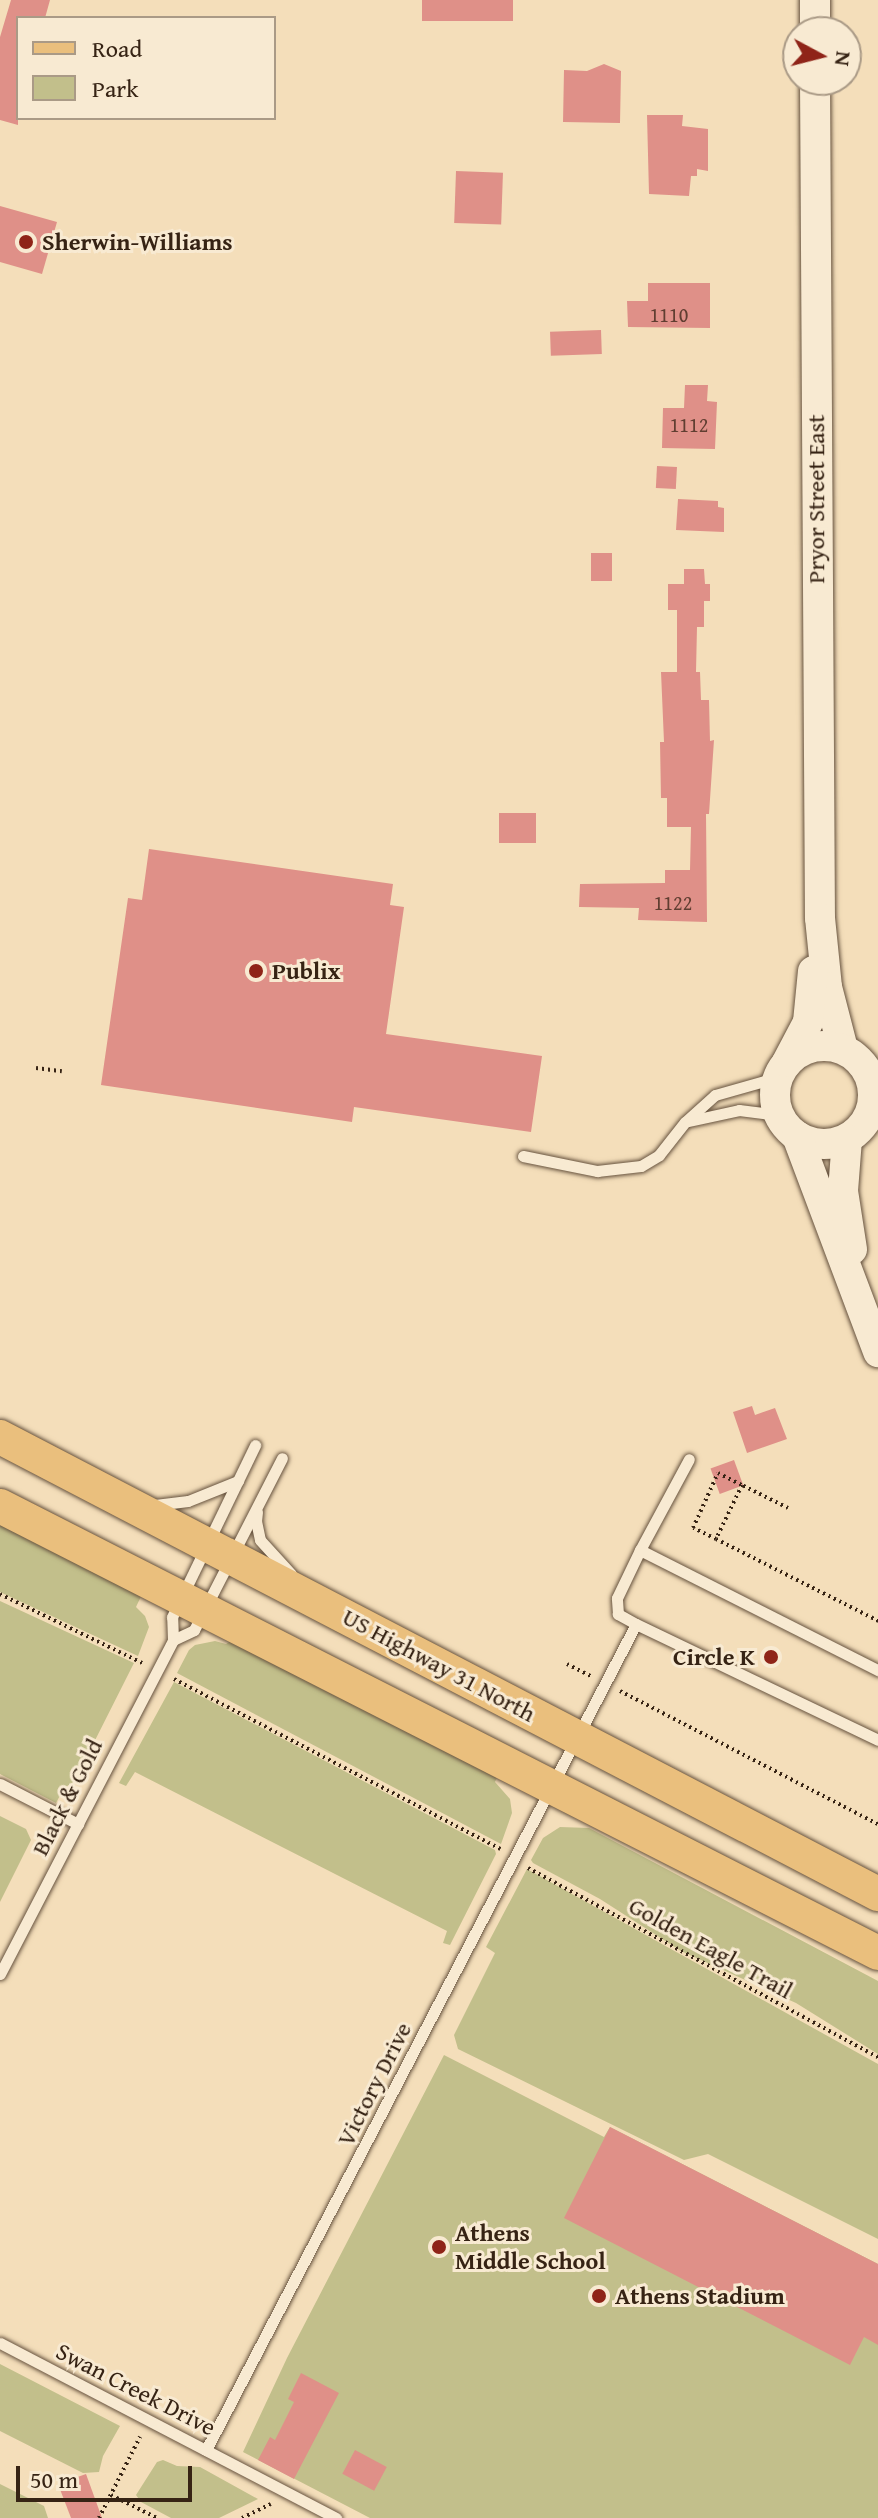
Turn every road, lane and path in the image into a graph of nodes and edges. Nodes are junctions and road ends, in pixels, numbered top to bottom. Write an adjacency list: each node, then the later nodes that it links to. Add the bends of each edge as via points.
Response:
1 (815, 96): 2 (street, Pryor Street East)
2 (820, 918): 3 (street, Pryor Street East, via 827,987); 5 (street, Pryor Street East, via 808,1022)
3 (843, 1049): 5 (street, via 813,1046); 9 (street, via 865,1066 874,1092 867,1119)
4 (36, 1068): 6 (path)
5 (782, 1070): 7 (lane, via 715,1095); 8 (street, via 775,1096)
6 (62, 1071)
7 (685, 1122): 8 (lane, via 739,1110); 10 (lane, via 659,1155 619,1171)
8 (788, 1125): 9 (street, via 822,1145); 11 (street)
9 (847, 1139): 11 (street, via 843,1191)
10 (523, 1156)
11 (852, 1279): 12 (street)
12 (878, 1352)
13 (1, 1436): 20 (main road, US Highway 31 North)
14 (255, 1445): 17 (lane)
15 (282, 1458): 19 (lane)
16 (689, 1459): 25 (lane)
17 (238, 1481): 20 (lane, via 188,1501); 24 (lane)
18 (742, 1485): 22 (path); 23 (path); 23 (path, via 718,1473 693,1528)
19 (259, 1504): 24 (lane); 27 (lane, via 260,1540)
20 (131, 1505): 24 (main road, US Highway 31 North)
21 (0, 1506): 28 (main road)
22 (788, 1508)
23 (716, 1539): 29 (path)
24 (220, 1550): 27 (main road, US Highway 31 North); 28 (lane, Black & Gold); 28 (lane, Black & Gold)
25 (640, 1550): 30 (lane, via 617,1598 618,1614); 34 (lane)
26 (0, 1594): 32 (path)
27 (319, 1603): 37 (main road, US Highway 31 North)
28 (192, 1605): 31 (lane, Black & Gold, via 172,1617); 31 (lane, Black & Gold, via 194,1630); 40 (main road)
29 (878, 1621)
30 (636, 1624): 36 (lane, Victory Drive); 38 (lane)
31 (173, 1640): 41 (lane, Black & Gold)
32 (144, 1664)
33 (567, 1664): 36 (path)
34 (878, 1670)
35 (174, 1679): 43 (path)
36 (605, 1684): 37 (lane, Victory Drive); 42 (path)
37 (578, 1737): 40 (lane, Victory Drive); 45 (main road, US Highway 31 North)
38 (878, 1740)
39 (0, 1784): 41 (lane)
40 (551, 1787): 46 (main road); 51 (lane, Victory Drive)
41 (78, 1824): 47 (lane, Black & Gold)
42 (878, 1824)
43 (500, 1849)
44 (528, 1868): 48 (path, Golden Eagle Trail)
45 (878, 1894)
46 (878, 1953)
47 (0, 1974)
48 (878, 2057)
49 (0, 2343): 51 (lane, Swan Creek Drive)
50 (140, 2437): 53 (path)
51 (206, 2450): 52 (lane, Swan Creek Drive)
52 (291, 2494): 56 (path); 57 (lane, Swan Creek Drive)
53 (111, 2495): 54 (path); 55 (path)
54 (99, 2518)
55 (157, 2518)
56 (242, 2518)
57 (336, 2518)

